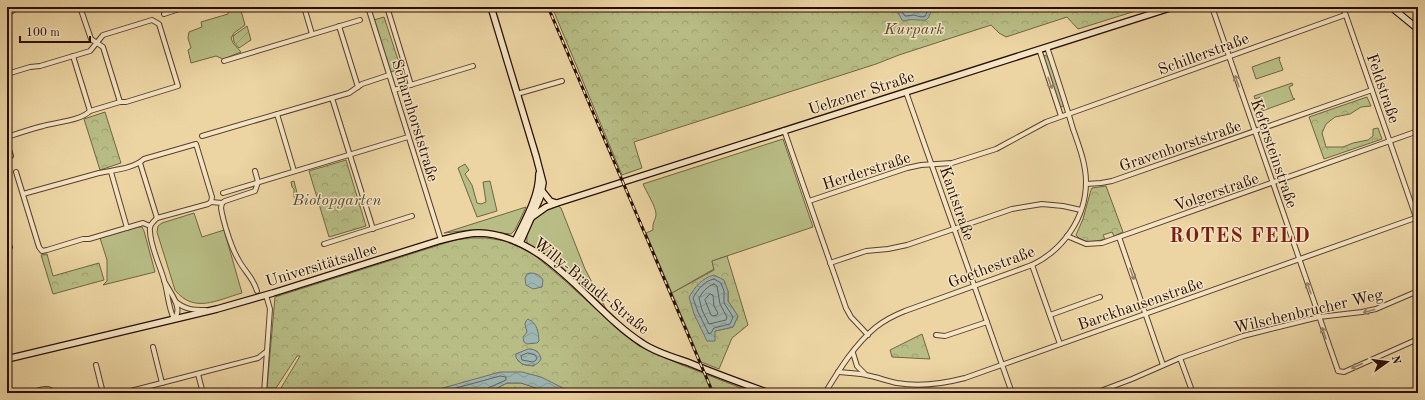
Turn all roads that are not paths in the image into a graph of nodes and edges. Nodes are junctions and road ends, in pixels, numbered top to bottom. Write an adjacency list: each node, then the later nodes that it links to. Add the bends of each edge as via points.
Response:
1 (19, 7): 12 (street)
2 (80, 7): 19 (street, via 91,39)
3 (185, 7): 13 (street)
4 (304, 7): 18 (street)
5 (368, 7): 27 (street, Scharnhorststraße)
6 (387, 7): 29 (street, Scharnhorststraße)
7 (490, 7): 34 (street)
8 (1173, 7): 20 (street, Uelzener Straße)
9 (1212, 7): 23 (street, Kefersteinstraße)
10 (1344, 7): 14 (street, Feldstraße)
11 (1391, 7): 17 (street)
12 (7, 14)
13 (164, 14)
14 (1345, 15): 23 (street, Schillerstraße); 32 (street, Feldstraße)
15 (360, 20): 16 (street)
16 (339, 26): 18 (street); 30 (street)
17 (1418, 29)
18 (312, 34): 24 (street)
19 (96, 43): 22 (street, via 90,50); 36 (street, via 103,47); 36 (street, via 103,35 145,22 152,20 159,24 178,86)
20 (1047, 47): 21 (street, Uelzener Straße); 39 (street, Goethestraße)
21 (1039, 50): 33 (street, Uelzener Straße); 40 (street, one-way to 40)
22 (73, 56): 26 (street); 37 (street)
23 (1229, 57): 39 (street, Schillerstraße); 42 (street, Kefersteinstraße, one-way to 23)
24 (224, 61)
25 (473, 66): 29 (street)
26 (7, 74)
27 (389, 75): 30 (street); 31 (street, Scharnhorststraße)
28 (562, 81): 34 (street)
29 (411, 85): 31 (street)
30 (358, 87): 35 (street, via 349,93)
31 (394, 90): 46 (street, Scharnhorststraße)
32 (1372, 90): 42 (street, Gravenhorststraße); 47 (street, Feldstraße)
33 (906, 92): 41 (street, Uelzener Straße); 53 (street, Kantstraße)
34 (517, 94): 52 (street)
35 (332, 98): 38 (street); 49 (street)
36 (120, 102): 37 (street)
37 (90, 111): 45 (street, via 87,115)
38 (277, 114): 44 (street); 55 (street)
39 (1069, 114): 40 (street); 60 (street, Goethestraße, via 1083,160)
40 (1061, 116): 53 (street, Herderstraße, via 1040,124 996,149 952,163)
41 (784, 130): 64 (street); 68 (street, Uelzener Straße)
42 (1255, 132): 59 (street, Kefersteinstraße); 60 (street, Gravenhorststraße, via 1112,181)
43 (1418, 132): 47 (street, Volgerstraße)
44 (202, 136)
45 (7, 137)
46 (408, 137): 49 (street); 81 (street, Scharnhorststraße)
47 (1390, 141): 59 (street, Volgerstraße); 74 (street, Feldstraße)
48 (7, 143): 50 (street)
49 (350, 154): 55 (street); 78 (street)
50 (11, 156)
51 (140, 163): 57 (street); 65 (street, via 144,159 196,144 212,197); 73 (street)
52 (538, 163): 61 (street, via 542,176); 67 (street)
53 (931, 164): 64 (street, Herderstraße, via 907,168); 77 (street, Kantstraße)
54 (255, 171): 58 (street)
55 (294, 171): 58 (street)
56 (16, 172): 63 (street)
57 (111, 172): 63 (street); 76 (street)
58 (258, 182): 62 (street); 66 (street, via 255,191)
59 (1273, 183): 80 (street, Volgerstraße); 84 (street, Kefersteinstraße)
60 (1086, 184): 70 (street, Goethestraße)
61 (542, 191): 67 (street); 68 (street, via 550,201)
62 (223, 193)
63 (23, 194): 76 (street, via 42,251)
64 (809, 201): 85 (street)
65 (211, 202): 66 (street); 73 (street)
66 (222, 203): 89 (street, via 222,212 234,251)
67 (535, 203): 68 (street, Uelzener Straße); 69 (street); 72 (street); 82 (street)
68 (556, 203): 69 (street, Uelzener Straße)
69 (546, 207): 72 (street, Uelzener Straße)
70 (1081, 210): 77 (street, via 1053,205 1032,205 1003,211); 79 (street, Goethestraße)
71 (412, 216): 78 (street)
72 (532, 217): 82 (street)
73 (157, 218): 75 (street)
74 (1417, 219): 84 (street, Barckhausenstraße)
75 (150, 226): 76 (street, via 143,223); 87 (street, via 150,235)
76 (127, 228)
77 (954, 228): 85 (street, via 904,246 866,251); 88 (street, Kantstraße)
78 (373, 229): 83 (street)
79 (1067, 236): 80 (street, Volgerstraße, via 1092,245); 86 (street, Goethestraße, via 1047,257)
80 (1119, 238): 95 (street, one-way to 95)
81 (441, 240): 82 (street, Willy-Brandt-Straße, via 479,234 495,235); 91 (street, Universitätsallee)
82 (518, 242): 123 (street, Willy-Brandt-Straße, via 548,262 642,344)
83 (324, 244)
84 (1299, 260): 95 (street, Barckhausenstraße); 97 (street, Kefersteinstraße, one-way to 84)
85 (830, 263): 100 (street, via 849,313)
86 (1032, 265): 88 (street, Goethestraße); 96 (street)
87 (164, 281): 93 (street); 98 (street)
88 (974, 286): 99 (street, Kantstraße); 100 (street, Goethestraße, via 895,315)
89 (257, 291)
90 (1418, 291): 97 (street, Wilschenbrucher Weg, one-way to 97, via 1376,309)
91 (266, 295): 94 (street, Universitätsallee); 105 (street, via 270,309)
92 (1100, 297): 96 (street)
93 (174, 300): 94 (street, Universitätsallee, via 185,308); 98 (street, via 178,312)
94 (208, 311): 98 (street, Universitätsallee)
95 (1145, 314): 103 (street, Barckhausenstraße); 111 (street)
96 (1050, 315): 103 (street)
97 (1319, 317): 102 (street, Kefersteinstraße, one-way to 97, via 1341,372 1338,371); 107 (street, Wilschenbrucher Weg, via 1243,336)
98 (174, 320): 108 (street, Universitätsallee)
99 (987, 322): 101 (street, via 945,336); 110 (street, Kantstraße)
100 (868, 335): 106 (street, Goethestraße)
101 (936, 335)
102 (1418, 339)
103 (1060, 344): 110 (street, Barckhausenstraße)
104 (153, 347): 115 (street)
105 (267, 351): 113 (street, via 258,358); 122 (street)
106 (853, 353): 112 (street, Goethestraße); 114 (street, via 857,366)
107 (1180, 358): 111 (street, Wilschenbrucher Weg); 116 (street)
108 (7, 359)
109 (96, 365): 119 (street)
110 (1001, 365): 114 (street, Barckhausenstraße, via 965,378 934,384 896,382); 125 (street)
111 (1163, 365): 126 (street, Wilschenbrucher Weg)
112 (838, 372): 114 (street, Barckhausenstraße); 124 (street, Goethestraße)
113 (198, 374): 115 (street); 121 (street)
114 (865, 374)
115 (162, 383): 120 (street)
116 (1191, 388)
117 (31, 393): 118 (street, via 46,389)
118 (54, 393)
119 (103, 393)
120 (125, 393)
121 (203, 393)
122 (264, 393)
123 (769, 393)
124 (825, 393)
125 (1012, 393)
126 (1095, 393)
127 (1330, 393): 128 (street)
128 (1358, 393)

